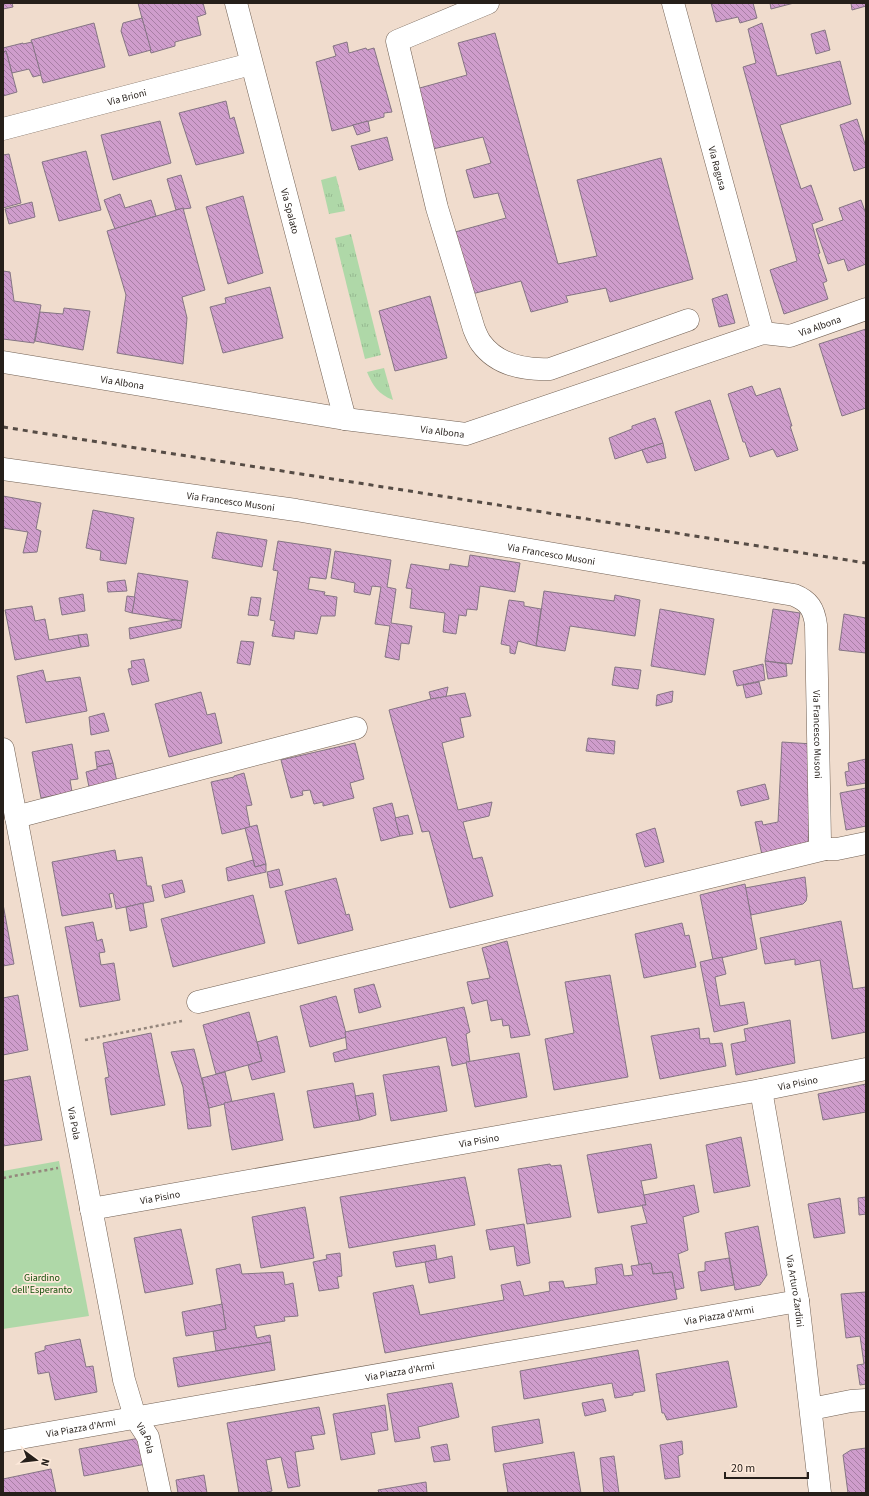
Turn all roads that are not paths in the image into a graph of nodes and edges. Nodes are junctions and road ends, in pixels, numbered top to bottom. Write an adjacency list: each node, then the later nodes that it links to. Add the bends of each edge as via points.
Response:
1 (236, 3): 4 (street, Via Spalato)
2 (488, 3): 7 (street, via 397,41 437,208 480,343 491,354 519,367 533,370 550,369)
3 (673, 3): 8 (street, Via Ragusa)
4 (251, 64): 5 (street, Via Brioni); 10 (street, Via Spalato)
5 (3, 129)
6 (866, 309): 8 (street, Via Albona, via 790,336)
7 (688, 320)
8 (763, 333): 10 (street, Via Albona, via 466,434)
9 (3, 362): 10 (street, Via Albona)
10 (345, 419)
11 (3, 469): 16 (street, Via Francesco Musoni, via 296,510 794,595 804,599 815,615 816,625 819,835)
12 (356, 728): 14 (street)
13 (3, 750): 14 (street, Via Pola)
14 (16, 818): 20 (street, Via Pola)
15 (866, 843): 16 (street)
16 (825, 849): 17 (street)
17 (198, 1002)
18 (866, 1069): 19 (street, Via Pisino)
19 (761, 1090): 20 (street, Via Pisino); 21 (street, Via Arturo Zardini)
20 (91, 1209): 24 (street, Via Pola, via 124,1380)
21 (798, 1301): 23 (street, Via Arturo Zardini); 24 (street, Via Piazza d'Armi)
22 (866, 1400): 23 (street)
23 (811, 1409): 27 (street, Via Arturo Zardini)
24 (135, 1417): 25 (street, Via Piazza d'Armi); 26 (street, Via Pola, via 148,1436)
25 (3, 1441)
26 (160, 1493)
27 (820, 1493)

